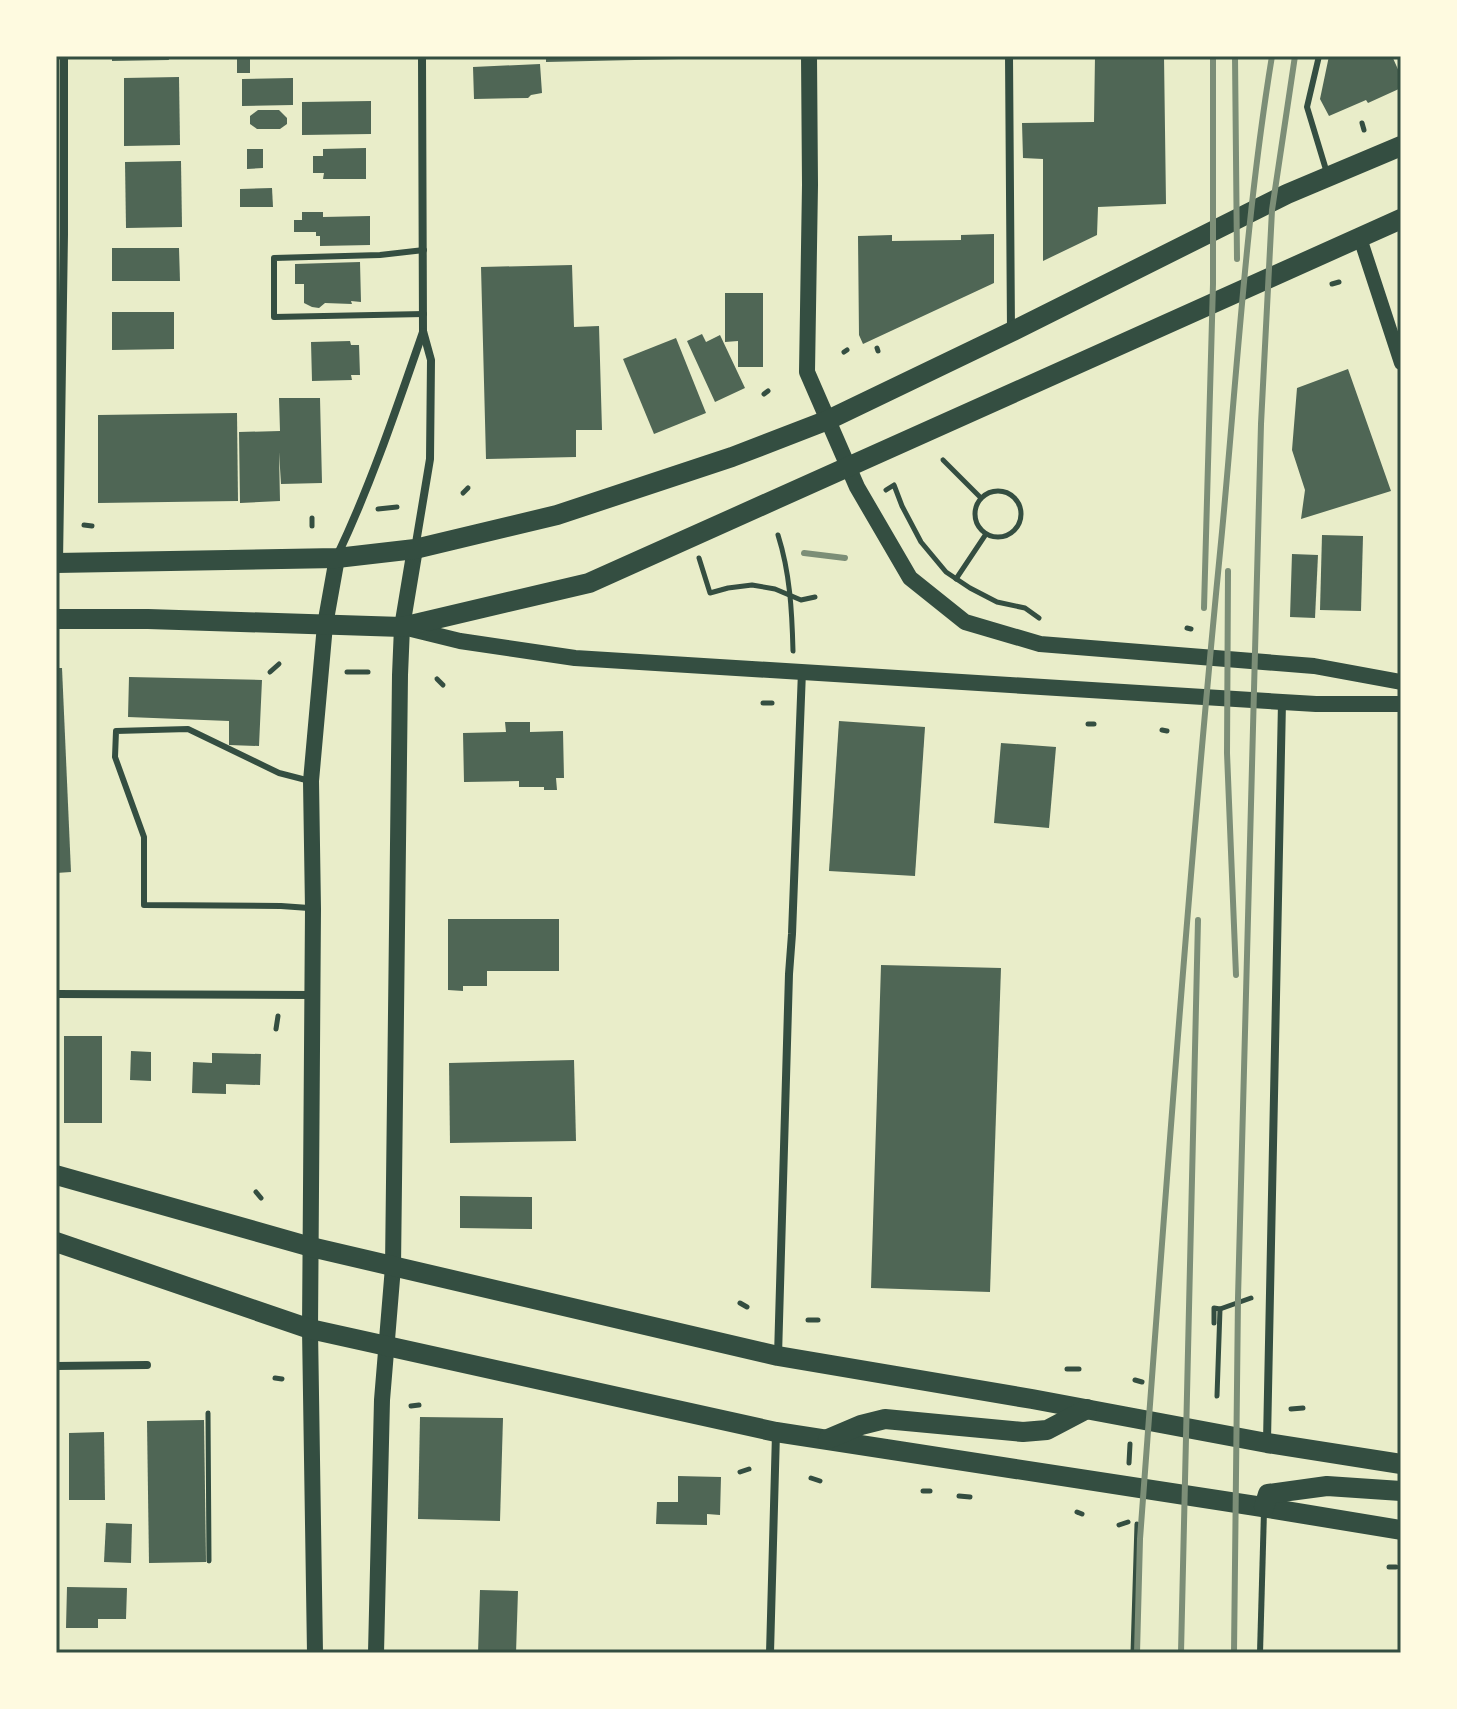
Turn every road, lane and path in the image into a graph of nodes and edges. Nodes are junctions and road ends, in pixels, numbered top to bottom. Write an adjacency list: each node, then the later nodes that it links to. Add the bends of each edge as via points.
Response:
1 (64, 56): 9 (street)
2 (422, 56): 11 (street)
3 (809, 56): 16 (main road, via 807,372)
4 (1009, 56): 14 (street)
5 (1319, 56): 7 (lane, via 1307,107)
6 (1401, 146): 7 (main road)
7 (1328, 177): 14 (main road)
8 (1401, 219): 10 (main road)
9 (60, 234): 30 (street)
10 (1360, 238): 15 (street); 18 (main road)
11 (424, 250): 12 (street); 12 (lane, via 274,258 274,317)
12 (424, 314): 13 (street)
13 (423, 331): 28 (street, via 431,360 430,459); 29 (street, via 361,506)
14 (1011, 332): 16 (main road)
15 (1401, 363)
16 (828, 420): 18 (main road); 28 (main road, via 557,515)
17 (943, 460): 20 (path)
18 (847, 466): 27 (main road); 44 (main road, via 910,578 965,622 1040,644 1314,666)
19 (884, 491): 31 (path, via 894,485 921,542)
20 (981, 498): 25 (path, via 975,517); 25 (path, via 1003,492 1020,507 1019,523 1009,534)
21 (397, 507): 22 (path)
22 (373, 509)
23 (312, 518): 24 (path)
24 (312, 526)
25 (986, 534): 31 (path)
26 (778, 535): 32 (path)
27 (691, 539): 32 (path, via 710,593 752,585); 37 (main road, via 589,583)
28 (415, 549): 29 (main road); 37 (main road)
29 (337, 558): 30 (main road); 36 (main road)
30 (58, 563)
31 (956, 579): 35 (path, via 997,602)
32 (791, 596): 33 (path); 39 (path)
33 (815, 597)
34 (56, 619): 36 (main road)
35 (1050, 621)
36 (325, 625): 37 (main road); 50 (main road)
37 (402, 627): 39 (main road, via 575,658); 61 (main road)
38 (279, 664): 40 (path)
39 (797, 665): 46 (main road); 71 (street)
40 (270, 672)
41 (347, 672): 42 (path)
42 (368, 672)
43 (437, 679): 45 (path)
44 (1401, 682)
45 (443, 685)
46 (1282, 701): 49 (main road); 87 (street)
47 (763, 703): 48 (path)
48 (772, 703)
49 (1401, 704)
50 (311, 781): 51 (main road); 51 (lane, via 279,773 188,729 116,731 115,757 144,837 144,905)
51 (313, 909): 53 (main road)
52 (56, 994): 53 (street)
53 (313, 995): 60 (main road)
54 (278, 1016): 55 (path)
55 (276, 1029)
56 (56, 1175): 60 (main road)
57 (256, 1192): 58 (path)
58 (261, 1198)
59 (56, 1242): 69 (main road)
60 (311, 1247): 61 (main road); 69 (main road)
61 (393, 1267): 70 (main road); 71 (main road)
62 (1252, 1298): 65 (path)
63 (740, 1303): 64 (path)
64 (747, 1307)
65 (1220, 1309): 68 (path, via 1214,1308); 78 (path)
66 (808, 1320): 67 (path)
67 (818, 1320)
68 (1214, 1323)
69 (310, 1329): 70 (main road); 102 (main road)
70 (387, 1346): 85 (main road); 103 (main road)
71 (778, 1356): 82 (main road)
72 (147, 1365): 73 (street)
73 (56, 1366)
74 (1067, 1369): 75 (path)
75 (1079, 1369)
76 (1135, 1380): 77 (path)
77 (1142, 1382)
78 (1217, 1396)
79 (419, 1405): 80 (path)
80 (411, 1406)
81 (1303, 1408): 83 (path)
82 (1087, 1409): 86 (main road, via 1047,1430 885,1419); 87 (main road)
83 (1291, 1409)
84 (208, 1413): 101 (path)
85 (776, 1432): 86 (main road); 104 (street)
86 (826, 1440): 96 (main road)
87 (1267, 1443): 88 (main road)
88 (1401, 1464)
89 (749, 1469): 90 (path)
90 (740, 1472)
91 (811, 1478): 92 (path)
92 (820, 1481)
93 (1401, 1491): 96 (main road, via 1327,1486 1268,1494)
94 (959, 1496): 95 (path)
95 (970, 1497)
96 (1264, 1507): 100 (main road); 106 (lane)
97 (1128, 1522): 99 (path)
98 (1137, 1524): 105 (path)
99 (1119, 1525)
100 (1401, 1530)
101 (209, 1561)
102 (315, 1653)
103 (376, 1653)
104 (770, 1653)
105 (1133, 1653)
106 (1260, 1653)

